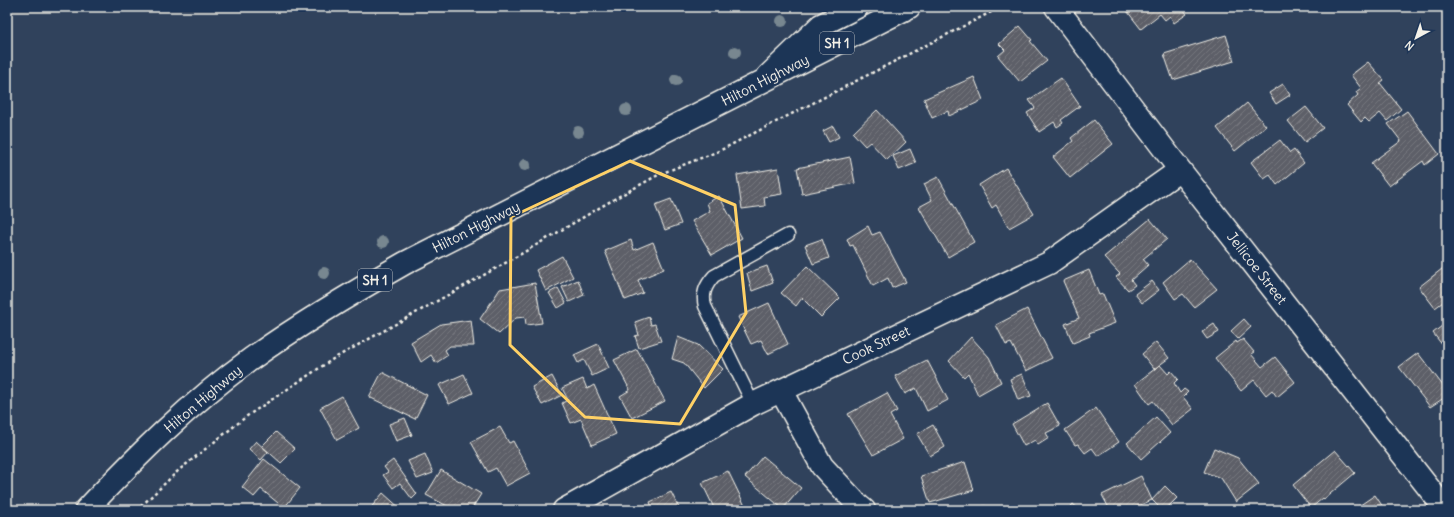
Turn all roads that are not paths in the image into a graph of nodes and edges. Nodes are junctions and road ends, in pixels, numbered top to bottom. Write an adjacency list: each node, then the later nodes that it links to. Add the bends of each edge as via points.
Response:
1 (857, 7): 5 (main road, via 821,25)
2 (909, 7): 5 (main road, Hilton Highway / SH 1)
3 (1056, 7): 4 (main road, Jellicoe Street)
4 (1068, 16): 6 (main road, Jellicoe Street)
5 (764, 80): 10 (main road, Hilton Highway / SH 1, via 405,263 314,317 251,359 203,397 156,438)
6 (1180, 170): 8 (main road, Cook Street, via 1049,263); 13 (main road, Jellicoe Street)
7 (788, 235): 9 (lane, via 714,276 704,291 705,306)
8 (781, 391): 9 (main road, Cook Street); 12 (main road, via 822,466)
9 (753, 404): 11 (main road, Cook Street)
10 (86, 510)
11 (564, 510)
12 (864, 510)
13 (1446, 510)

